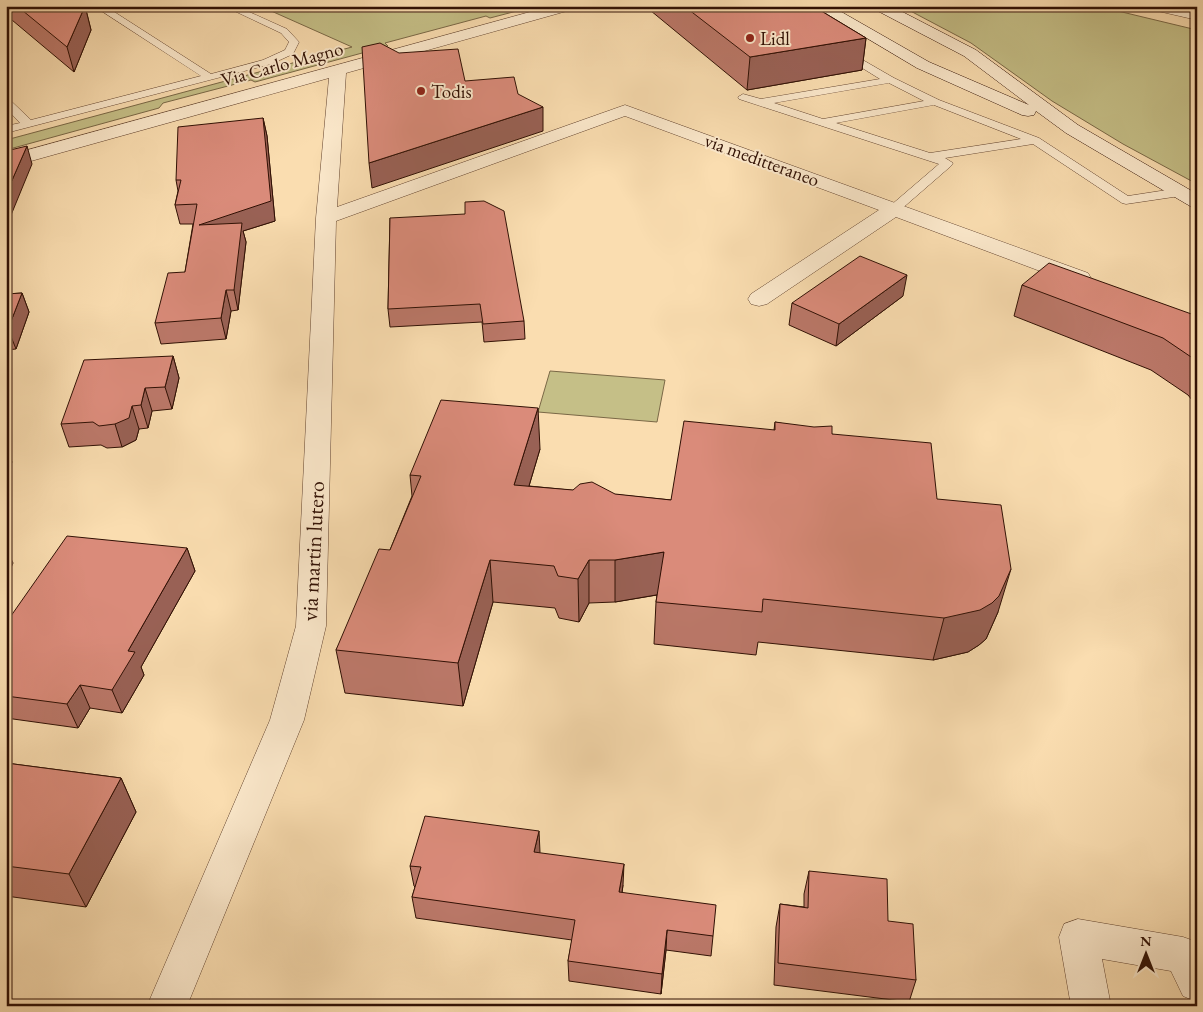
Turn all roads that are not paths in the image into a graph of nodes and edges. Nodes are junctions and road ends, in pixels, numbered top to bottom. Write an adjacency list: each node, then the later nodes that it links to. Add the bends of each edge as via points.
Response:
1 (98, 6): 12 (lane)
2 (228, 6): 12 (lane, via 284,31 294,42 289,52 267,62)
3 (569, 6): 11 (street, Via Carlo Magno)
4 (820, 6): 10 (street, via 843,26)
5 (879, 6): 8 (street)
6 (1154, 6): 7 (street)
7 (1197, 16)
8 (949, 43): 10 (street, via 955,54 944,59); 20 (street, via 970,53)
9 (834, 46): 13 (lane)
10 (898, 51): 20 (street, via 923,65)
11 (338, 70): 24 (street, Via Carlo Magno); 28 (street, via martin lutero)
12 (209, 77): 19 (lane)
13 (890, 80): 16 (lane); 17 (lane)
14 (744, 97): 16 (lane)
15 (6, 102): 19 (lane)
16 (763, 102): 18 (lane)
17 (935, 102): 18 (lane); 22 (lane)
18 (822, 122): 23 (lane)
19 (28, 124): 21 (lane)
20 (1072, 129): 25 (street)
21 (6, 130)
22 (1035, 140): 23 (lane); 25 (lane, via 1126,200)
23 (929, 157): 27 (lane, via 947,163)
24 (6, 162)
25 (1180, 192): 26 (street)
26 (1197, 202)
27 (894, 209): 28 (street, via meditteraneo, via 625,110); 29 (street, via meditteraneo); 30 (street)
28 (326, 218): 32 (street, via martin lutero, via 312,626 287,720)
29 (1096, 284)
30 (759, 299)
31 (1197, 983): 33 (street, via 1183,955 1078,937)
32 (167, 1006)
33 (1091, 1006)

